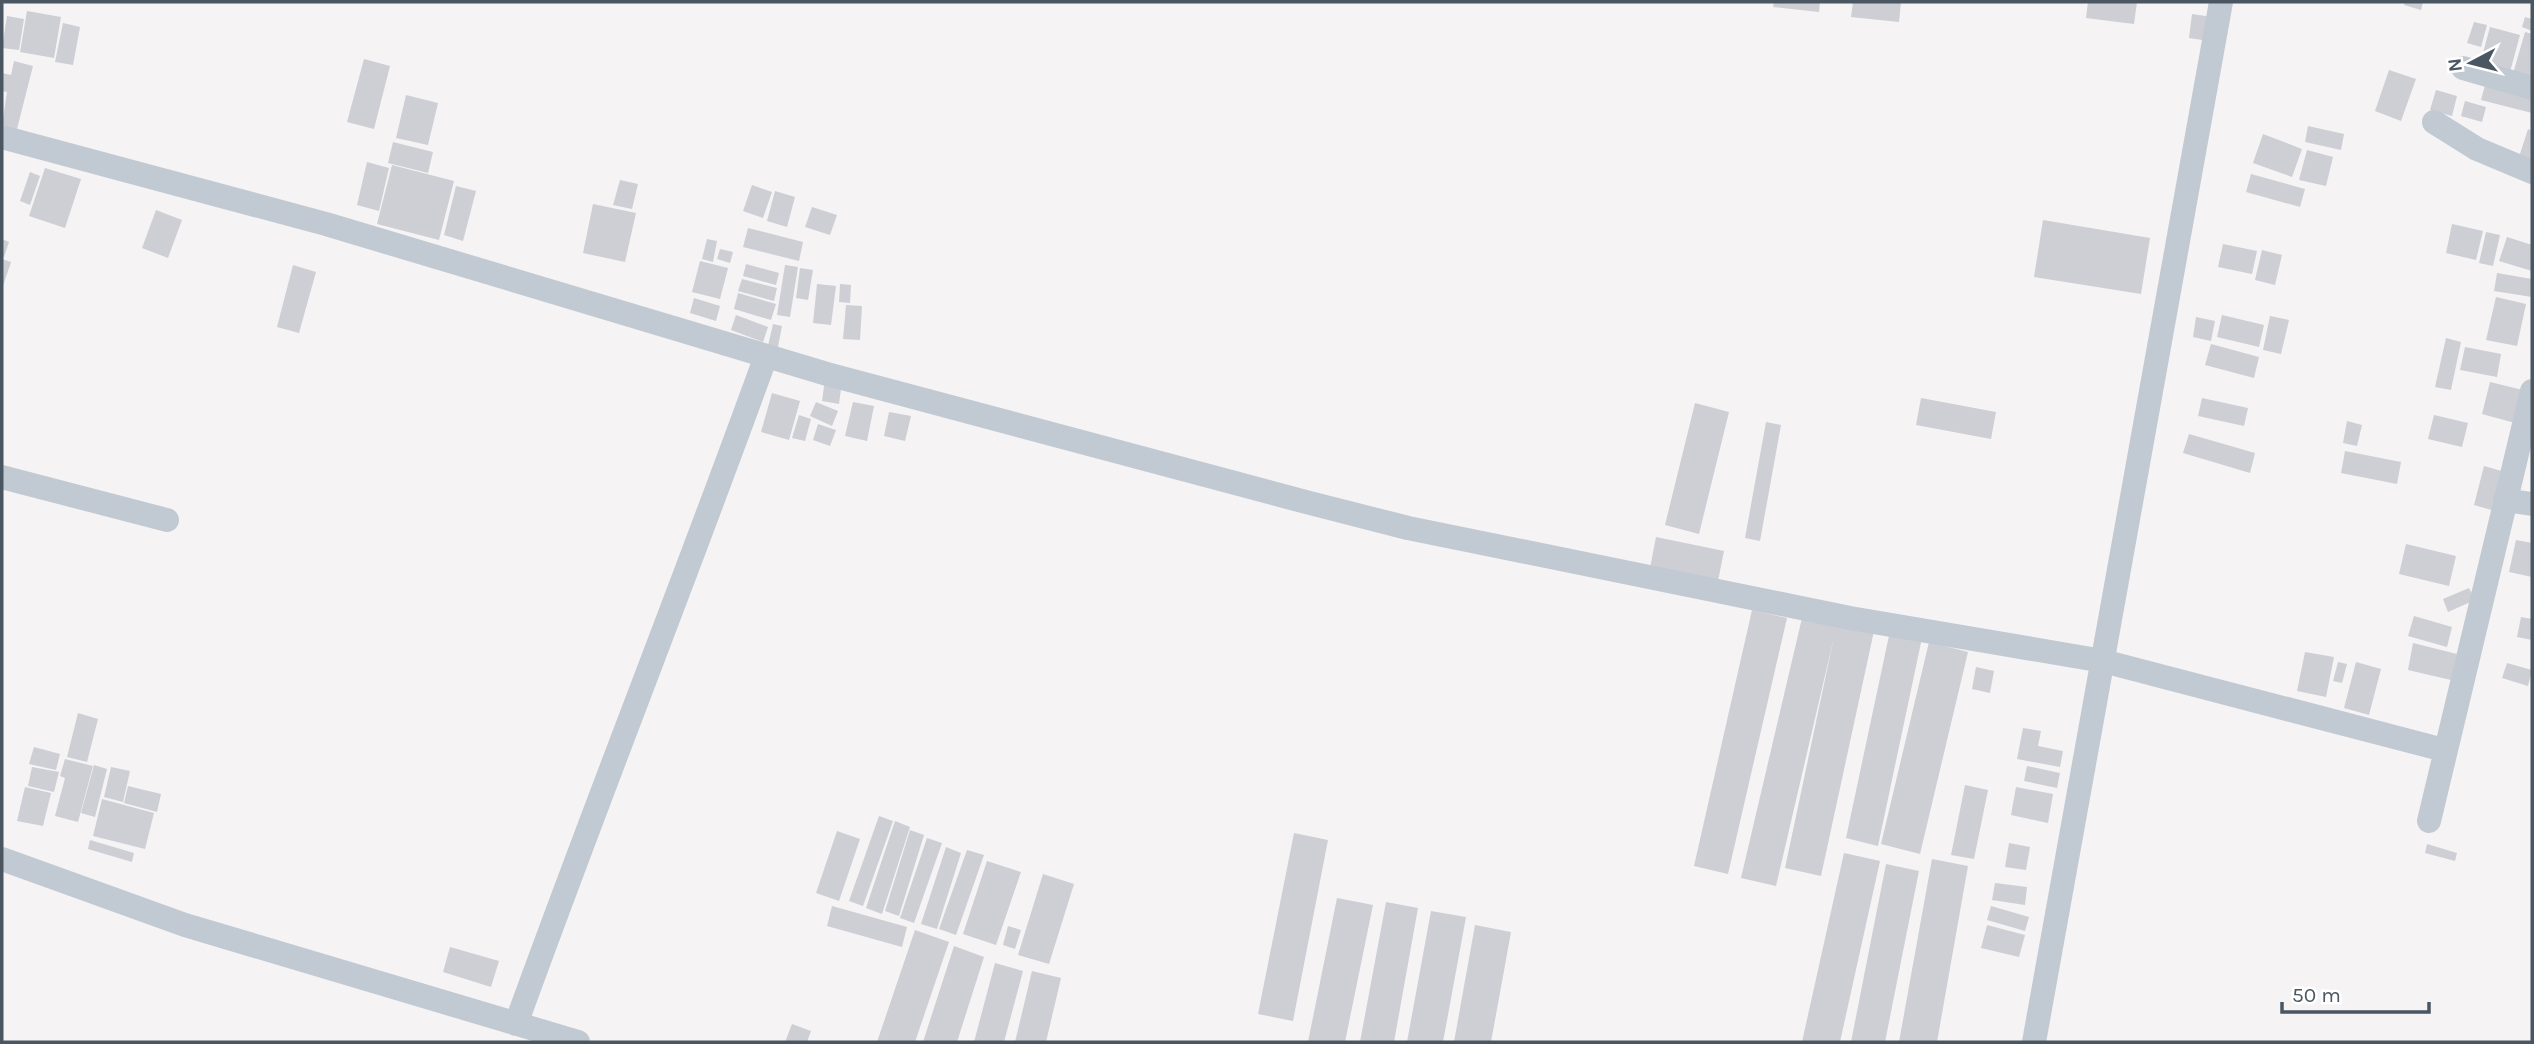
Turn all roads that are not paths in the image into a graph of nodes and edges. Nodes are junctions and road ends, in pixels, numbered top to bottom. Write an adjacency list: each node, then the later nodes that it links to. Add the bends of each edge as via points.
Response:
1 (2221, 2): 13 (street)
2 (2463, 68): 3 (street)
3 (2532, 89)
4 (2434, 122): 6 (street, via 2477,149)
5 (2, 137): 7 (street, via 326,225)
6 (2532, 173)
7 (766, 356): 13 (street, via 1408,528 1850,618); 17 (street)
8 (2532, 391): 10 (street)
9 (2, 477): 12 (street)
10 (2505, 500): 11 (street); 14 (street)
11 (2532, 504)
12 (167, 520)
13 (2103, 661): 14 (street); 19 (street)
14 (2444, 750): 15 (street)
15 (2429, 821)
16 (2, 859): 17 (street, via 185,925)
17 (516, 1024): 18 (street)
18 (578, 1042)
19 (2034, 1042)

